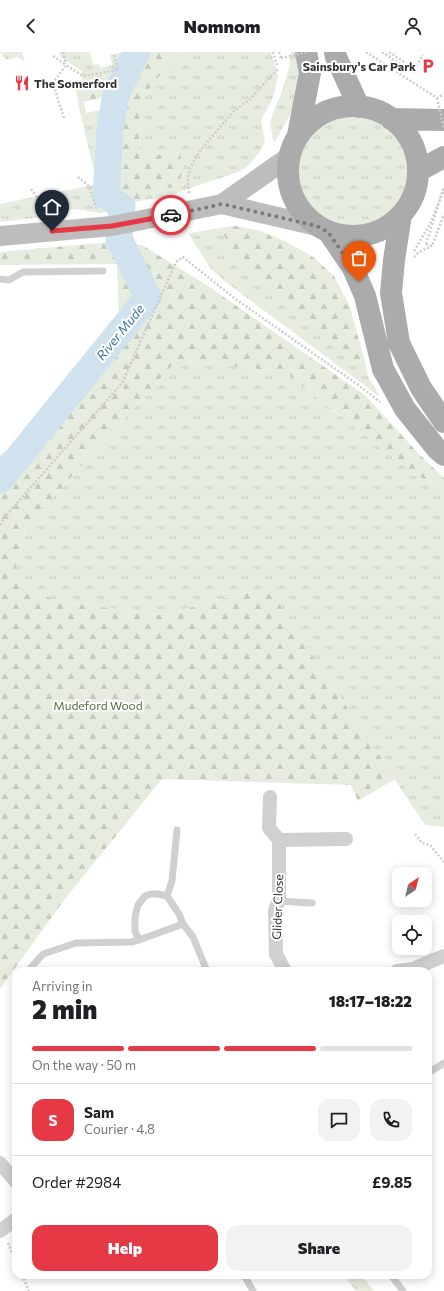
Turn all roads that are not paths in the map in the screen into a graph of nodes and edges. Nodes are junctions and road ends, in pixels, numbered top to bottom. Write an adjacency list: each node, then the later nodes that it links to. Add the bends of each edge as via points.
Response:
1 (307, 52): 6 (main road, via 310,73)
2 (335, 52): 3 (main road)
3 (359, 107): 4 (main road, via 376,111); 6 (main road, via 342,107 325,112 310,122)
4 (391, 119): 5 (main road); 9 (main road, via 405,133 415,152)
5 (444, 120)
6 (298, 135): 7 (main road)
7 (289, 157): 10 (main road); 12 (main road, via 288,177 292,196 302,213)
8 (444, 157): 9 (main road)
9 (418, 172): 11 (main road, via 410,202)
10 (222, 204): 12 (main road); 13 (main road, via 113,225)
11 (401, 214): 12 (main road, via 386,227 367,235 347,236); 16 (main road, via 391,292 399,343 421,388)
12 (323, 229): 17 (main road, via 353,268 365,296 383,369 405,409)
13 (0, 236)
14 (103, 271): 15 (lane, via 22,272 9,280)
15 (0, 279)
16 (444, 422)
17 (444, 455)
18 (270, 797): 21 (street, via 269,828)
19 (177, 830): 22 (lane, via 172,881)
20 (346, 839): 21 (street)
21 (279, 840): 23 (street, Glider Close)
22 (167, 896): 25 (lane); 26 (lane, via 151,894 145,896 138,905 134,917)
23 (278, 901): 24 (lane); 30 (street, Glider Close, via 275,911 276,954)
24 (312, 903)
25 (183, 924): 26 (lane); 29 (lane, via 193,937)
26 (139, 940): 28 (lane, via 76,943 43,954)
27 (444, 956): 31 (street)
28 (32, 967)
29 (205, 967)
30 (283, 967)
31 (418, 967)
32 (444, 1063): 33 (lane)
33 (432, 1070)
34 (0, 1163): 35 (street)
35 (12, 1177)
36 (12, 1222): 37 (street)
37 (1, 1230)
38 (246, 1279): 40 (lane)
39 (394, 1279): 41 (lane)
40 (254, 1291)
41 (403, 1291)

